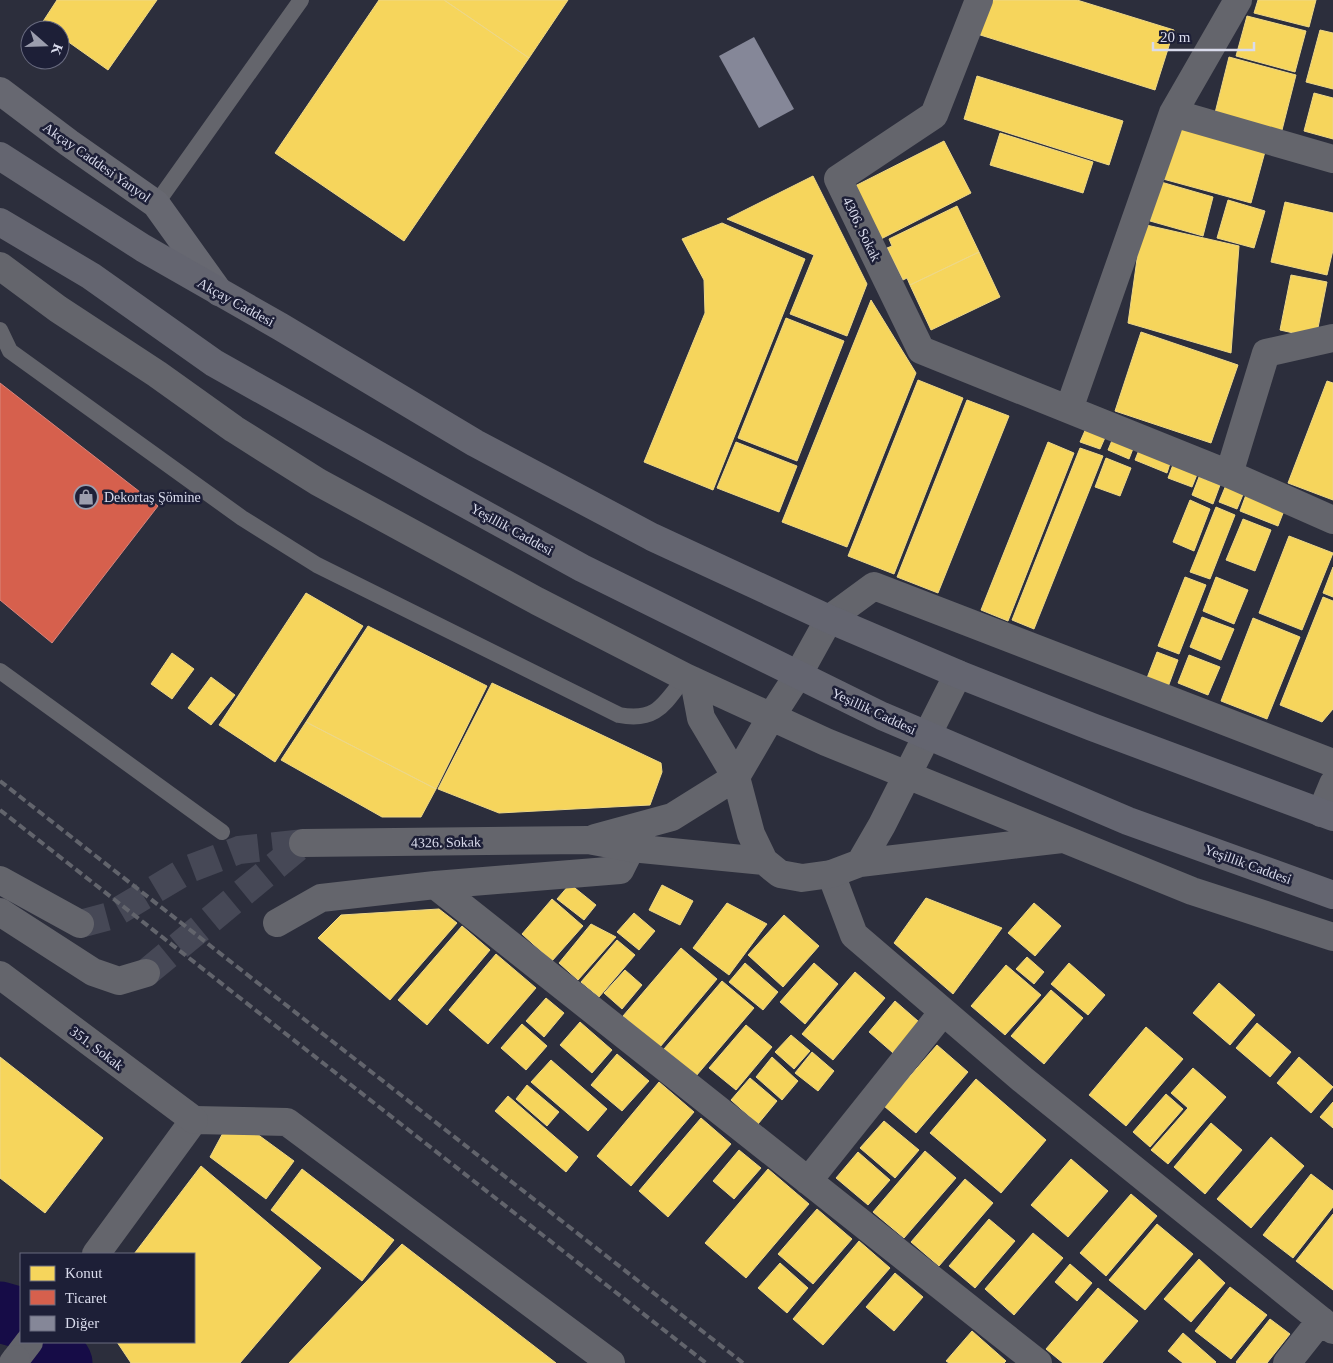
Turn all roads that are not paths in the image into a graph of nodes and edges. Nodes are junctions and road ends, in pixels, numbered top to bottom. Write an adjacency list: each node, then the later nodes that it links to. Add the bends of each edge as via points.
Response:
1 (301, 0): 8 (lane)
2 (979, 0): 14 (street, 4306. Sokak, via 934,115 838,179 921,350)
3 (1238, 0): 5 (street)
4 (0, 91): 8 (main road, Akçay Caddesi Yanyol)
5 (1173, 112): 7 (street); 14 (street)
6 (0, 156): 11 (highway, Akçay Caddesi)
7 (1333, 159)
8 (156, 204): 11 (main road, Akçay Caddesi Yanyol)
9 (0, 222): 20 (highway, Yeşillik Caddesi, via 91,276 214,363 582,568)
10 (0, 266): 21 (street, via 234,429 318,482)
11 (218, 292): 17 (highway, Akçay Caddesi, via 475,443 652,537)
12 (0, 330): 21 (lane, via 10,351 242,518 317,565 619,715 631,718 654,712)
13 (1333, 338): 15 (street, via 1266,353)
14 (1069, 410): 15 (street)
15 (1229, 474): 16 (street)
16 (1333, 520)
17 (829, 619): 19 (highway); 20 (street); 24 (street, via 874,586)
18 (0, 671): 29 (lane)
19 (958, 674): 23 (street); 28 (highway, via 1092,728)
20 (798, 675): 22 (street); 23 (highway, Yeşillik Caddesi)
21 (689, 679): 22 (street); 26 (street, via 701,718)
22 (771, 717): 25 (street); 26 (street)
23 (926, 736): 25 (street); 39 (highway, Yeşillik Caddesi, via 1128,820)
24 (1333, 763)
25 (907, 774): 30 (street); 35 (street)
26 (736, 777): 31 (street, via 672,817); 34 (street, via 752,834)
27 (1333, 784): 28 (street)
28 (1327, 815)
29 (222, 832)
30 (1064, 838): 35 (street); 43 (street, via 1192,891)
31 (588, 840): 32 (street, 4326. Sokak); 33 (street)
32 (303, 844)
33 (630, 848): 34 (street); 38 (street, via 620,870)
34 (764, 861): 36 (street, via 780,874 802,878)
35 (860, 863): 36 (street)
36 (831, 874): 46 (street, via 854,935)
37 (0, 880): 42 (street)
38 (435, 885): 41 (street, via 321,898); 48 (street)
39 (1333, 895)
40 (0, 912): 44 (street, via 93,972 119,981)
41 (277, 923)
42 (80, 924)
43 (1333, 937)
44 (146, 973)
45 (0, 975): 47 (street, 351. Sokak)
46 (943, 1012): 48 (street); 50 (street)
47 (194, 1120): 49 (street); 51 (street, via 287,1122)
48 (808, 1181): 52 (street)
49 (97, 1253)
50 (1327, 1325): 53 (street)
51 (611, 1363)
52 (1038, 1363)
53 (1287, 1363)

